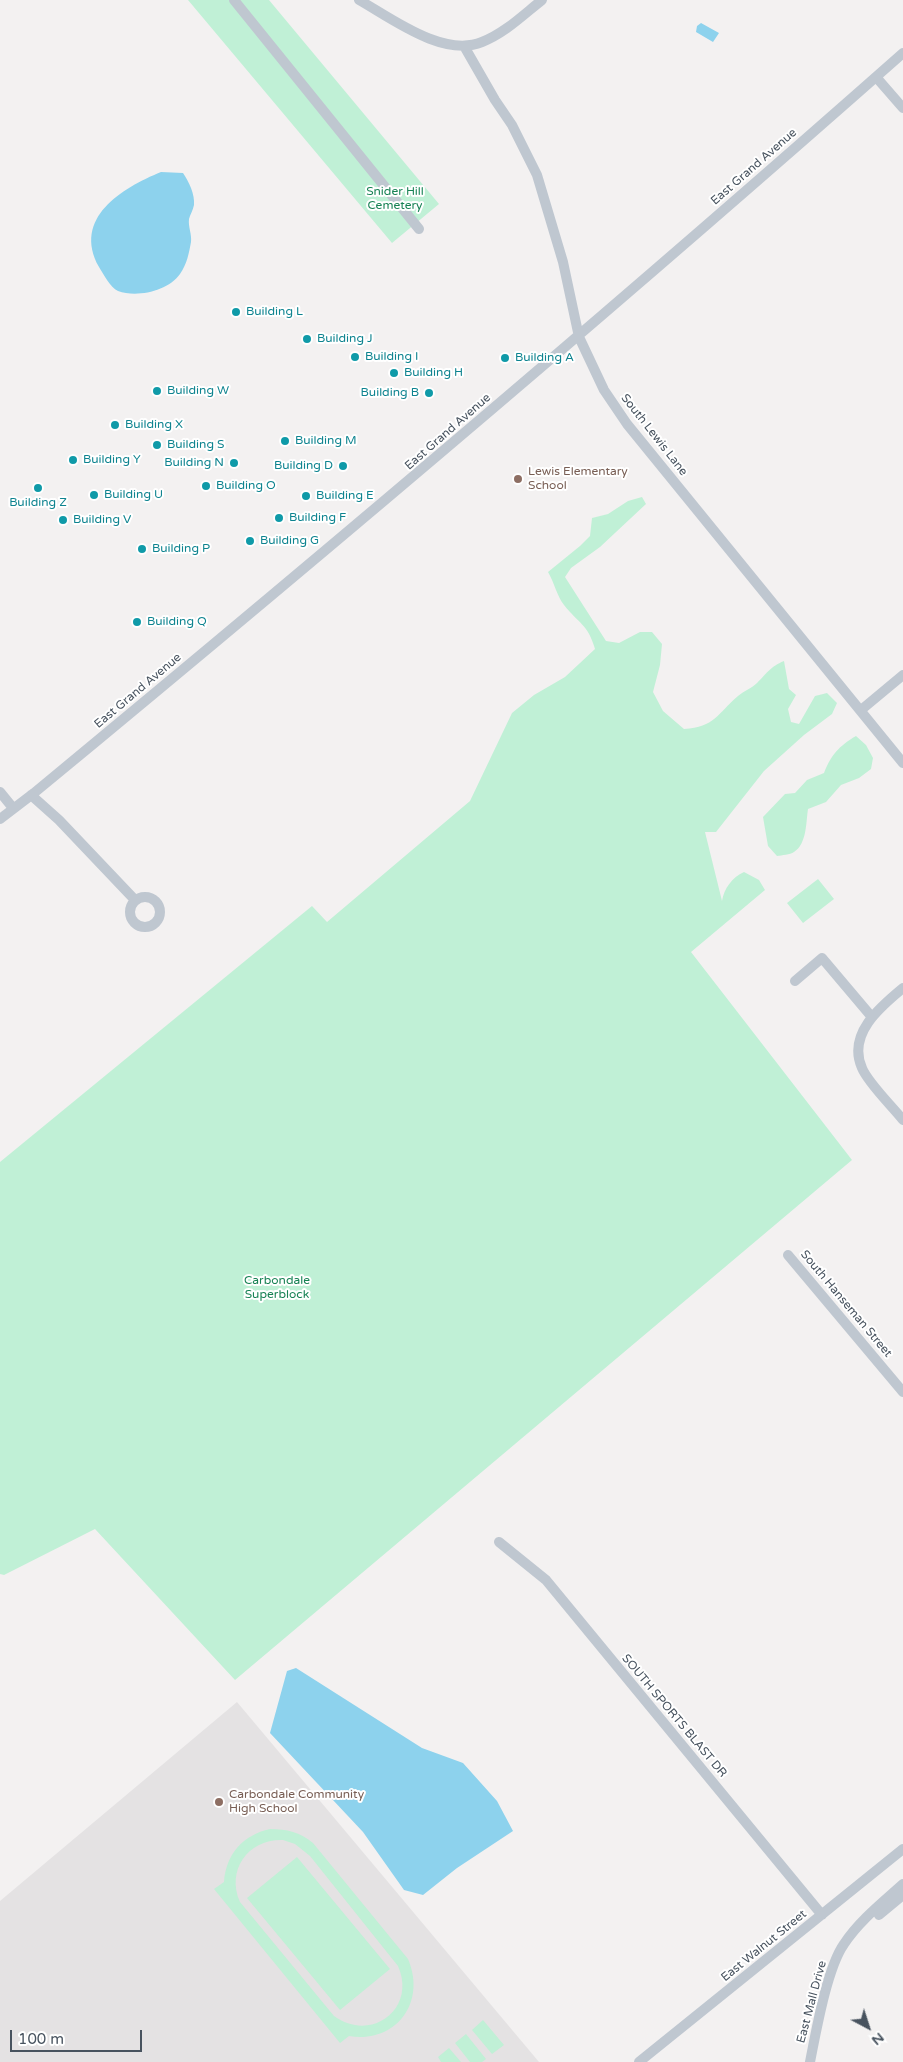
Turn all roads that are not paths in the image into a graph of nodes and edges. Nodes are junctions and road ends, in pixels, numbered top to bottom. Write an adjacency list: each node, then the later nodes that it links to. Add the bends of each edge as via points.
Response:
1 (234, 0): 8 (street)
2 (359, 0): 4 (street, via 423,36)
3 (542, 0): 4 (street, via 499,33 481,43)
4 (464, 46): 9 (street, South Lewis Lane, via 538,175 563,262)
5 (903, 53): 6 (street, East Grand Avenue)
6 (876, 77): 7 (street); 9 (street, East Grand Avenue)
7 (903, 108)
8 (419, 229)
9 (579, 337): 11 (street, South Lewis Lane, via 604,390 627,424); 14 (street, East Grand Avenue, via 278,592)
10 (903, 675): 11 (street)
11 (861, 710): 12 (street, South Lewis Lane)
12 (903, 763)
13 (0, 792): 15 (street)
14 (31, 795): 15 (street, East Grand Avenue); 17 (street)
15 (13, 808): 16 (street, East Grand Avenue)
16 (0, 819)
17 (135, 900)
18 (795, 981): 20 (street, via 822,958)
19 (903, 988): 20 (street)
20 (871, 1016): 21 (street, via 859,1041 862,1069)
21 (903, 1120)
22 (788, 1255): 23 (street, South Hanseman Street)
23 (903, 1392)
24 (499, 1542): 28 (street, SOUTH SPORTS BLAST DR, via 546,1580)
25 (903, 1849): 28 (street, East Walnut Street)
26 (903, 1884): 29 (street, East Mall Drive)
27 (903, 1895): 29 (street)
28 (822, 1915): 30 (street, East Walnut Street)
29 (847, 1940): 31 (street, East Mall Drive, via 830,1977)
30 (640, 2062)
31 (810, 2062)

